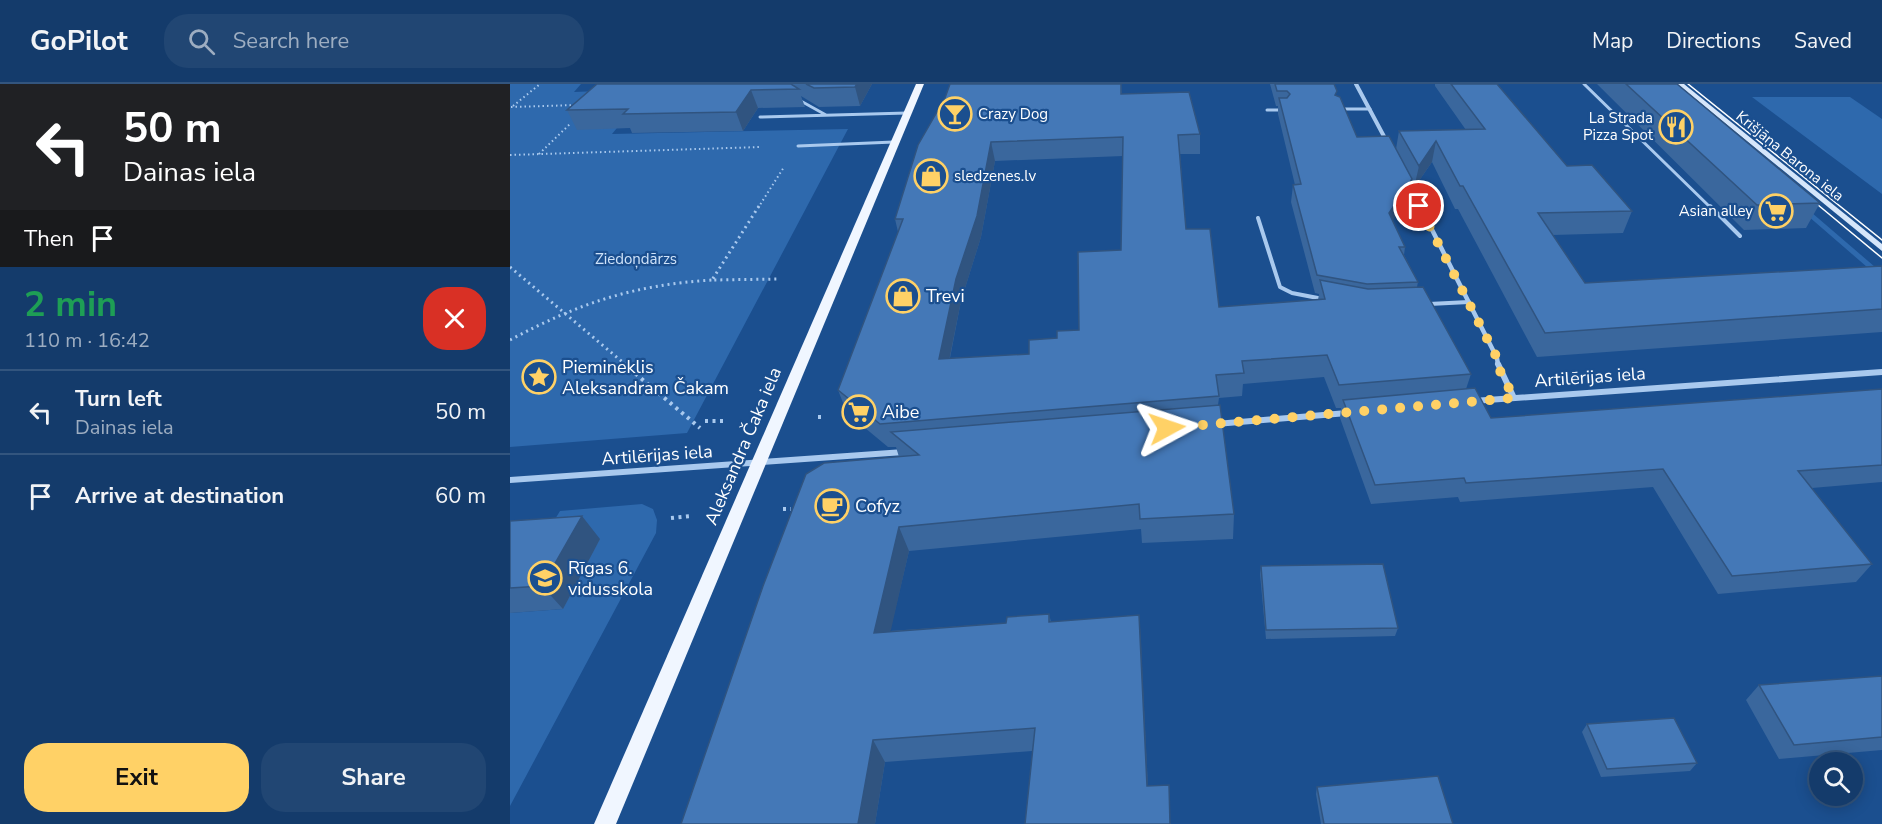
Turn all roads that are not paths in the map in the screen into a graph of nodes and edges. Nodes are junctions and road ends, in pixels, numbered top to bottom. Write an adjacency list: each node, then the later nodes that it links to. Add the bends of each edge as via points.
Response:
1 (920, 84): 10 (main road, Aleksandra Čaka iela)
2 (1356, 84): 7 (street)
3 (1584, 84): 18 (lane)
4 (1680, 84): 19 (street, Krišjāņa Barona iela)
5 (793, 96): 11 (lane)
6 (1337, 109): 7 (lane)
7 (1370, 109): 15 (street)
8 (1267, 110): 9 (lane)
9 (1285, 110)
10 (907, 113): 11 (lane); 13 (main road, Aleksandra Čaka iela)
11 (828, 116): 12 (lane)
12 (760, 117)
13 (894, 142): 14 (lane); 29 (main road, Aleksandra Čaka iela)
14 (798, 146)
15 (1391, 150)
16 (1406, 180): 21 (street)
17 (1258, 218): 20 (lane, via 1280,287)
18 (1740, 236)
19 (1882, 248)
20 (1330, 300)
21 (1469, 302): 22 (lane); 24 (street)
22 (1428, 304)
23 (1882, 372): 24 (street, Artilērijas iela)
24 (1514, 398): 25 (street, Artilērijas iela)
25 (1463, 402)
26 (1360, 411): 27 (street)
27 (1210, 425)
28 (911, 451): 29 (street, Artilērijas iela)
29 (759, 464): 30 (street, Artilērijas iela); 31 (main road, Aleksandra Čaka iela)
30 (510, 480)
31 (604, 824)

